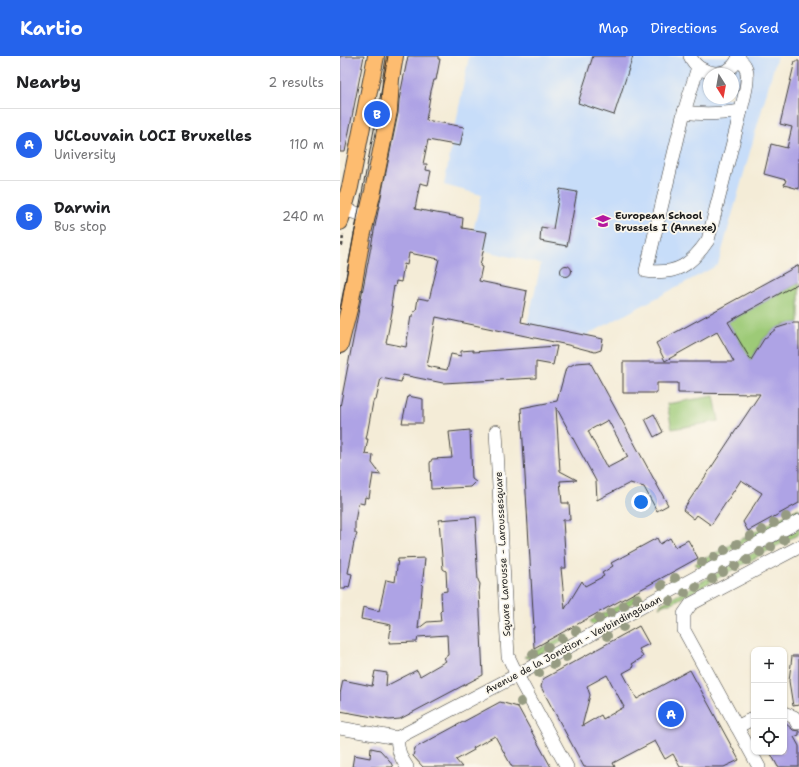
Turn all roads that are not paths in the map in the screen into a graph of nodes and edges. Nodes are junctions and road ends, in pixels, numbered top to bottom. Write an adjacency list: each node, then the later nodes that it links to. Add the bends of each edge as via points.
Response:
1 (376, 56): 8 (main road)
2 (395, 56): 7 (main road, via 389,111)
3 (739, 57): 4 (street, via 730,68 718,73 702,70); 5 (street, via 747,73 746,90)
4 (694, 61): 6 (street)
5 (740, 111): 6 (street, via 718,114); 6 (street, via 708,240 698,255 679,269 659,273 646,271)
6 (684, 112)
7 (366, 216): 8 (street); 9 (main road)
8 (342, 218)
9 (340, 345)
10 (496, 431): 13 (street, Square Larousse - Laroussesquare, via 508,656)
11 (799, 521): 13 (street, Avenue de la Jonction - Verbindingslaan)
12 (799, 547): 17 (street, via 691,604 684,614 684,630)
13 (517, 675): 19 (street, Avenue de la Jonction - Verbindingslaan); 21 (street, Square Larousse - Laroussesquare)
14 (787, 714): 16 (street, via 794,717)
15 (752, 719): 17 (street)
16 (798, 723)
17 (738, 727): 22 (street)
18 (340, 728): 19 (street)
19 (397, 738): 20 (street, via 399,754)
20 (408, 767)
21 (567, 767)
22 (759, 767)

